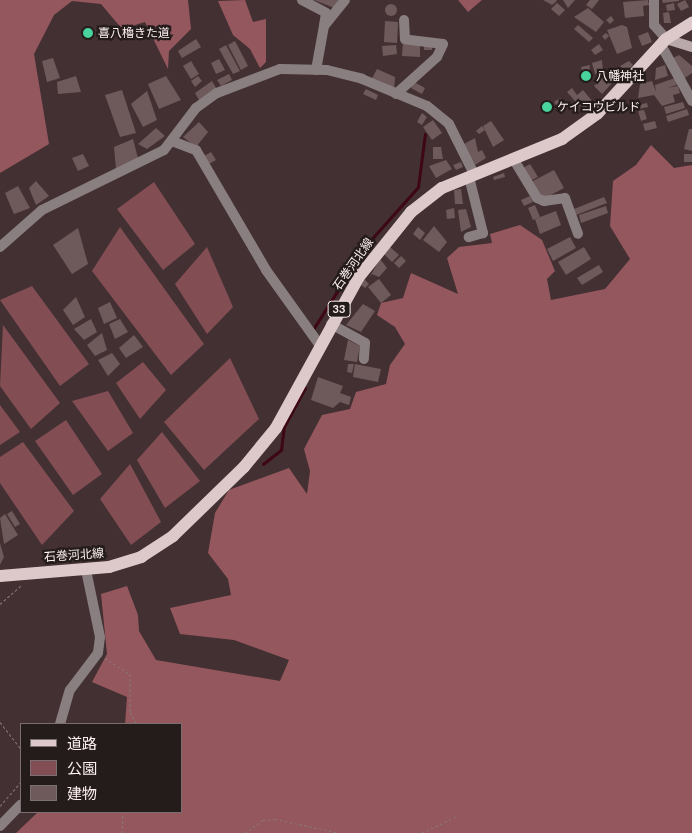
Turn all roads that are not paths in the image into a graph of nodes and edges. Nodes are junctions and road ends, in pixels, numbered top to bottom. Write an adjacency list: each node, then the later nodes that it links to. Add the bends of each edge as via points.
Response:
1 (302, 0): 6 (street, via 326,13)
2 (345, 0): 6 (street)
3 (654, 0): 7 (street, via 654,25)
4 (404, 20): 10 (street, via 405,39 443,44 437,57)
5 (692, 23): 7 (main road, 石巻河北線 / 33)
6 (324, 26): 9 (street)
7 (664, 42): 8 (street); 11 (street); 13 (main road, 石巻河北線 / 33, via 598,113 562,139)
8 (692, 47)
9 (316, 70): 10 (street, via 362,79); 12 (street, via 280,69 217,93 196,108)
10 (396, 94): 14 (street, via 427,106 449,124)
11 (692, 101)
12 (172, 141): 17 (street, via 147,161 42,210); 19 (street, via 196,150 266,270)
13 (514, 160): 14 (main road, 石巻河北線 / 33); 15 (street, via 538,198 544,201 565,198)
14 (472, 175): 16 (street, via 483,233); 18 (main road, 石巻河北線 / 33, via 442,188 411,212 358,278)
15 (578, 234)
16 (469, 237)
17 (0, 247)
18 (331, 324): 19 (main road, 石巻河北線 / 33); 20 (street, via 365,343)
19 (319, 344): 21 (main road, 石巻河北線 / 33, via 276,428 197,515 141,558)
20 (364, 359)
21 (86, 570): 22 (main road, 石巻河北線 / 33); 23 (street, via 100,637 98,653 70,690)
22 (0, 576)
23 (60, 723)
24 (20, 805): 25 (street)
25 (0, 826)

